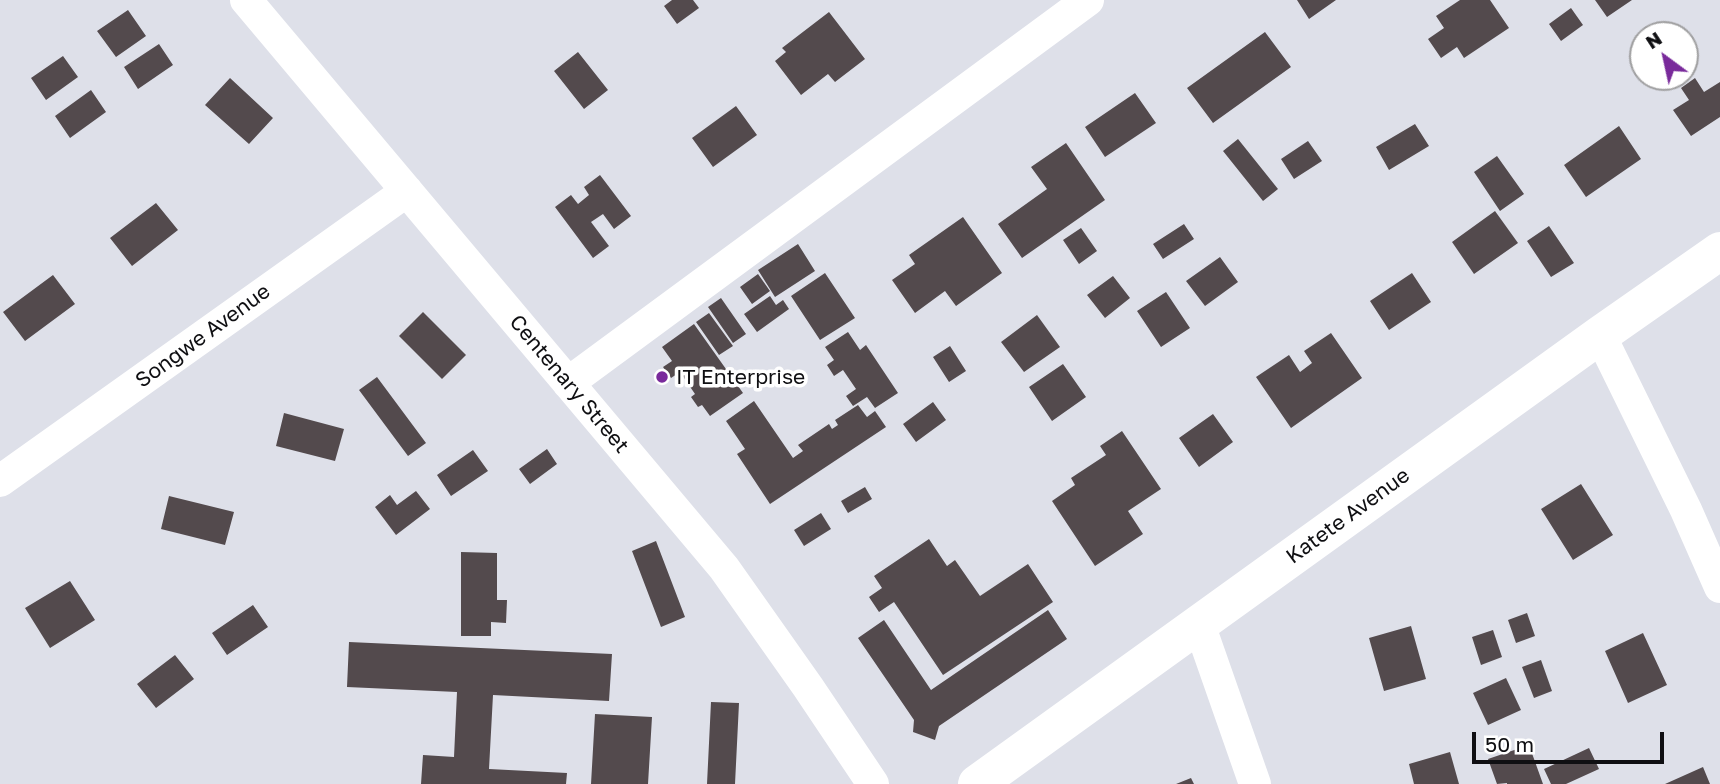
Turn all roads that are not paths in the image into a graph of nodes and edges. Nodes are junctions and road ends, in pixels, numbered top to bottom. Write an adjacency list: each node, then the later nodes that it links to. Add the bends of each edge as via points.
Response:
1 (246, 0): 3 (street, Centenary Street)
2 (1088, 0): 6 (street)
3 (407, 191): 6 (street, Centenary Street); 7 (street, Songwe Avenue)
4 (1720, 251): 5 (street, Katete Avenue)
5 (1600, 335): 8 (street); 9 (street, Katete Avenue)
6 (568, 383): 10 (street, Centenary Street, via 724,568)
7 (0, 481)
8 (1720, 587)
9 (1199, 624): 11 (street, Katete Avenue); 12 (street)
10 (873, 784)
11 (977, 784)
12 (1255, 784)

